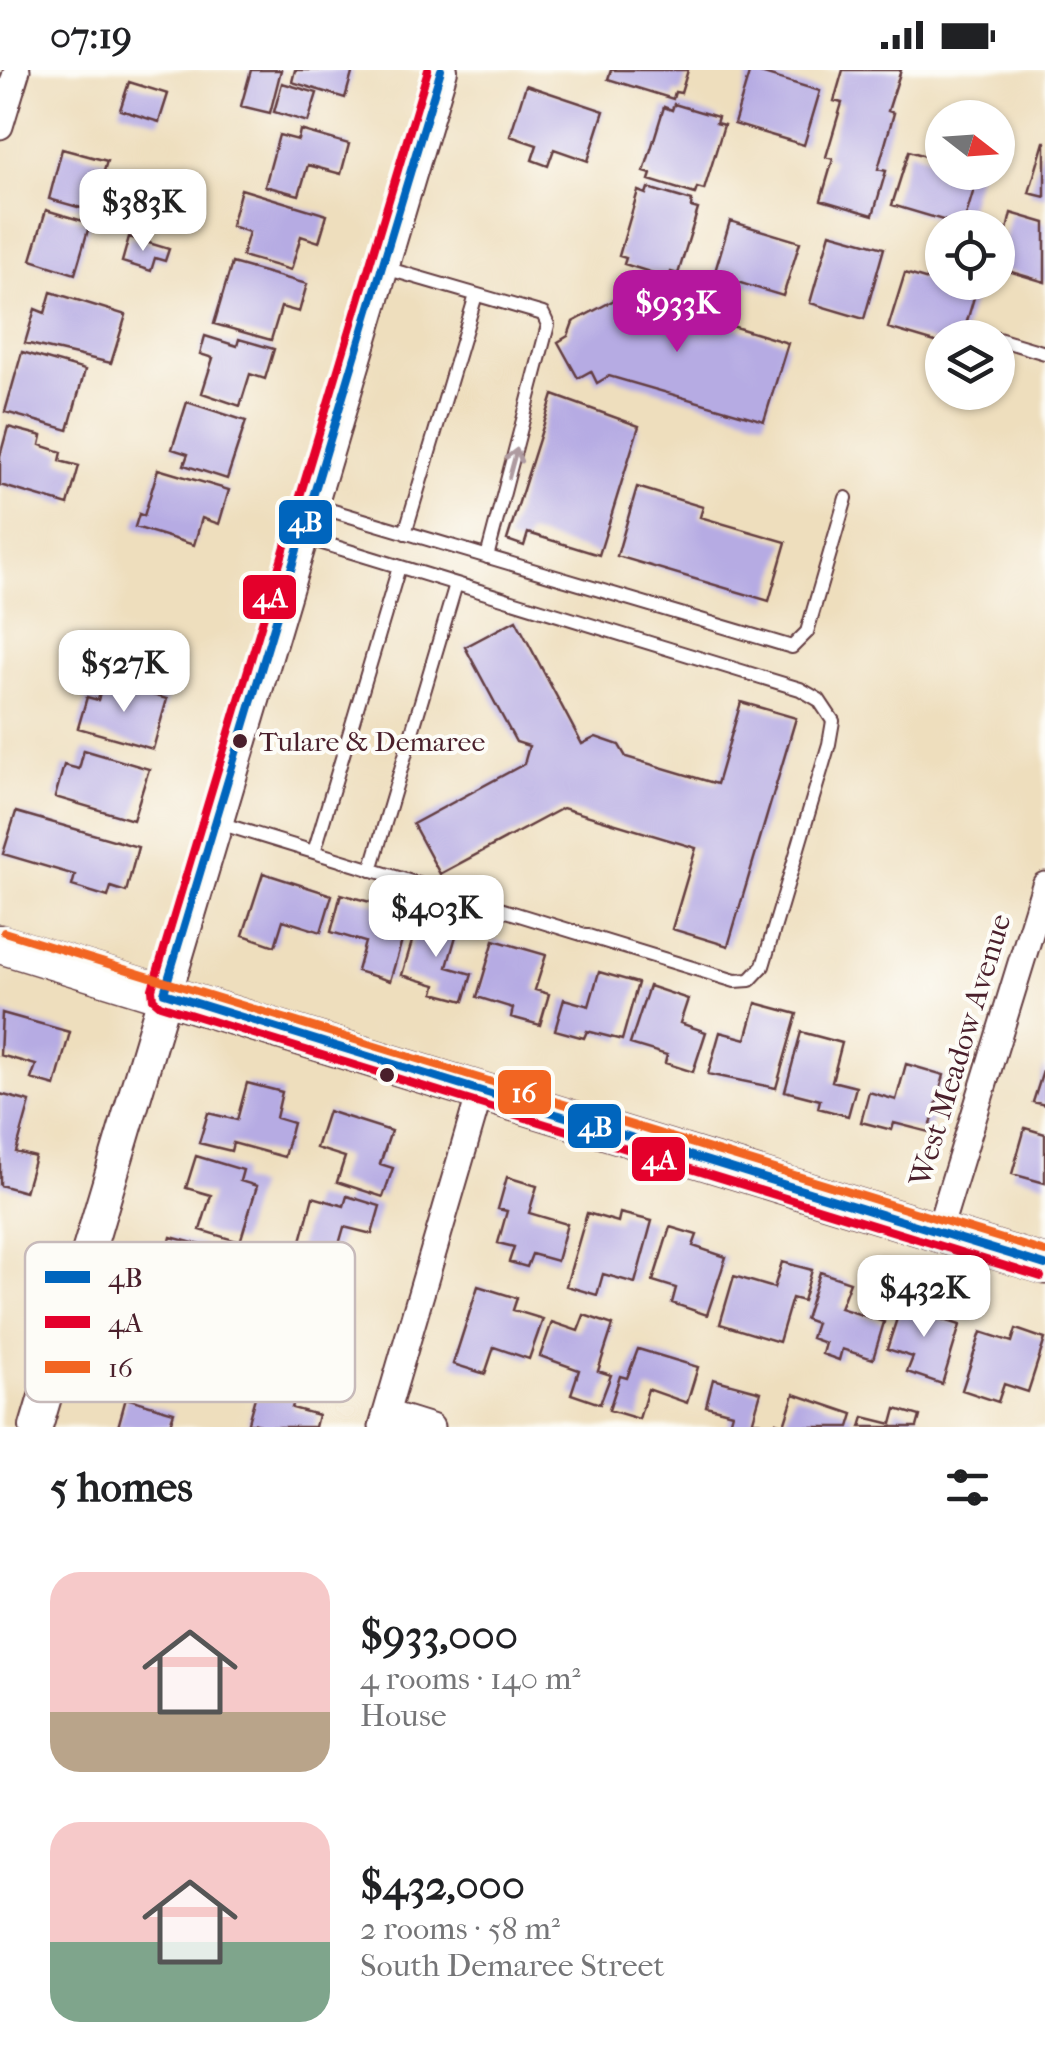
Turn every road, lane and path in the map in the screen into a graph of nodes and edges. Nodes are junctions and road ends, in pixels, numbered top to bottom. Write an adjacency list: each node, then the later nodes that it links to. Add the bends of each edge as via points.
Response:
1 (17, 70): 3 (street)
2 (441, 70): 4 (street)
3 (0, 126)
4 (382, 267): 5 (lane); 9 (street)
5 (476, 295): 10 (lane); 12 (lane, one-way to 5, via 548,324 544,314)
6 (1015, 344): 7 (lane)
7 (1045, 353)
8 (846, 498): 12 (lane, via 807,632 792,647)
9 (311, 504): 10 (lane); 11 (street)
10 (405, 532): 12 (lane)
11 (301, 536): 13 (lane); 15 (street)
12 (488, 558)
13 (400, 567): 14 (lane); 16 (lane)
14 (456, 584): 17 (lane); 17 (lane, via 819,700 834,722 807,818 762,966 750,980 735,981)
15 (216, 822): 16 (lane); 20 (street)
16 (314, 852): 17 (lane)
17 (371, 870)
18 (1045, 885): 22 (street, West Meadow Avenue)
19 (0, 944): 20 (main road)
20 (164, 993): 21 (main road); 23 (street)
21 (481, 1089): 22 (main road); 26 (street)
22 (938, 1234): 24 (main road)
23 (91, 1242)
24 (1045, 1265)
25 (43, 1402): 27 (street)
26 (384, 1420): 28 (street)
27 (36, 1427)
28 (431, 1427)

